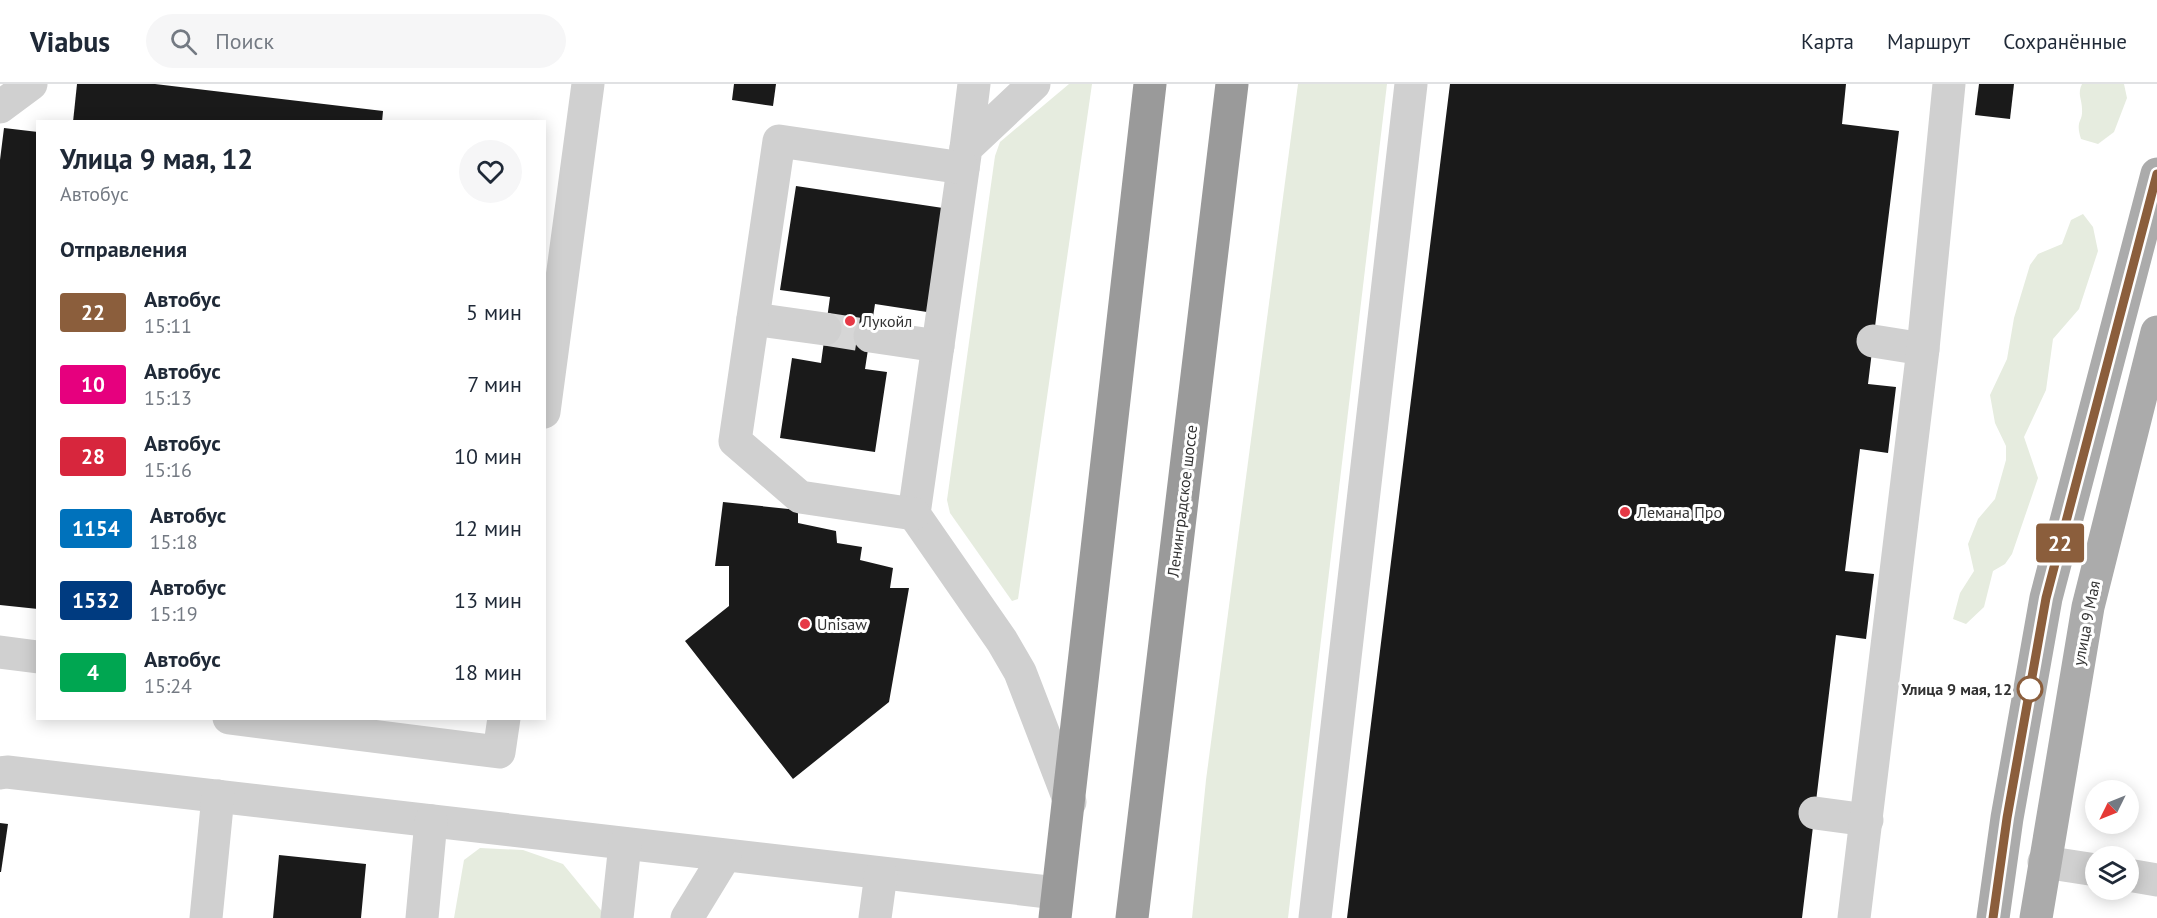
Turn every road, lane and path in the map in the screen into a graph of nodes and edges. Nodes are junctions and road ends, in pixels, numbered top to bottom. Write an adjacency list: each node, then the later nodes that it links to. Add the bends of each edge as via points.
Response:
1 (31, 84): 9 (lane)
2 (588, 84): 19 (lane)
3 (974, 84): 10 (lane)
4 (1034, 84): 10 (lane)
5 (1150, 84): 27 (highway)
6 (1232, 84): 44 (highway, Ленинградское шоссе)
7 (1411, 84): 45 (lane)
8 (1949, 84): 18 (lane)
9 (0, 107)
10 (964, 158): 12 (lane, via 779,141); 17 (lane)
11 (2157, 174): 47 (main road, via 2046,598)
12 (753, 319): 13 (lane); 20 (lane, via 735,441 800,497)
13 (825, 329)
14 (2157, 332): 33 (main road, улица 9 Мая, via 2088,607)
15 (870, 336): 17 (lane)
16 (1873, 341): 18 (lane)
17 (938, 346): 20 (lane)
18 (1923, 349): 29 (lane)
19 (546, 397)
20 (914, 514): 27 (lane, via 1020,672)
21 (0, 652): 22 (lane)
22 (36, 657)
23 (245, 720): 24 (lane, via 499,752)
24 (504, 720)
25 (0, 773): 26 (lane)
26 (218, 796): 30 (lane); 39 (lane)
27 (1070, 802): 38 (highway)
28 (1815, 813): 29 (lane)
29 (1867, 820): 46 (lane)
30 (431, 821): 31 (lane); 40 (lane)
31 (625, 844): 32 (lane); 41 (lane)
32 (725, 856): 35 (lane); 42 (lane)
33 (2044, 862): 34 (lane); 48 (main road, улица 9 Мая)
34 (2085, 868)
35 (881, 874): 38 (lane); 43 (lane)
36 (2139, 877): 37 (lane)
37 (2157, 880)
38 (1056, 905)
39 (206, 918)
40 (422, 918)
41 (617, 918)
42 (687, 918)
43 (875, 918)
44 (1132, 918)
45 (1315, 918)
46 (1854, 918)
47 (1993, 918)
48 (2036, 918)

